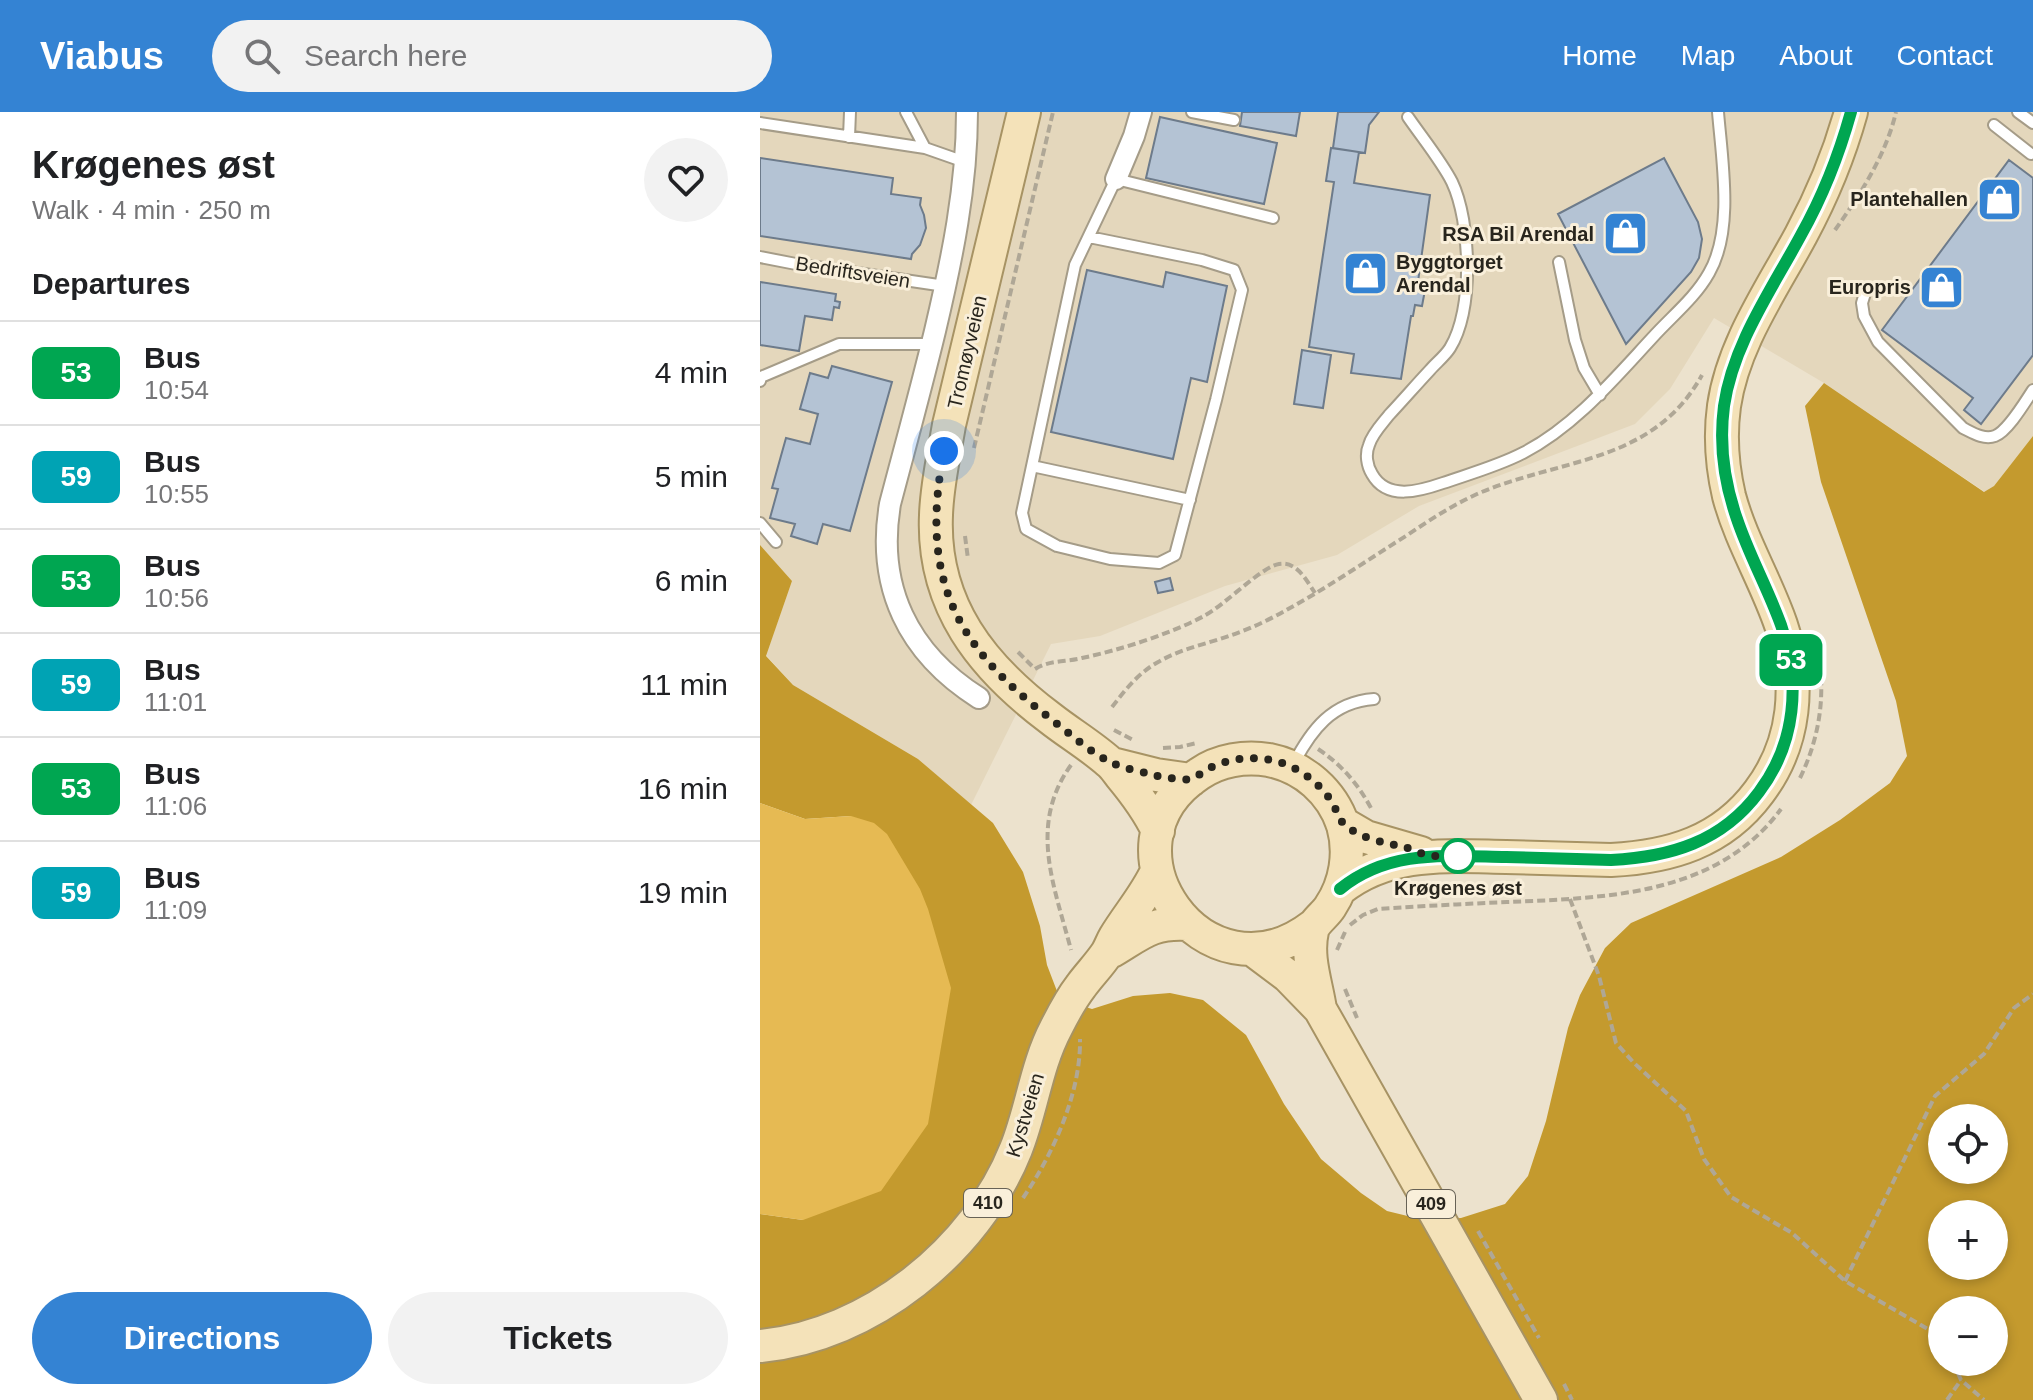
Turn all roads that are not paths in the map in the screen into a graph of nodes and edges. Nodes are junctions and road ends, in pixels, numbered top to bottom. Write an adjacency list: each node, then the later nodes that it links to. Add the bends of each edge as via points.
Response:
1 (850, 112): 15 (lane)
2 (906, 112): 16 (lane)
3 (967, 112): 18 (street)
4 (1024, 112): 36 (main road, Tromøyveien, via 939,476 938,555 960,624 991,666 1040,711)
5 (1141, 112): 19 (street)
6 (1192, 112): 11 (lane)
7 (1718, 112): 29 (lane, via 1724,212 1719,251 1692,297)
8 (1851, 112): 41 (main road, via 1824,189 1743,344 1724,409 1722,445 1729,494 1780,623 1793,674 1788,734 1769,777 1724,826 1663,855 1611,860)
9 (2018, 112): 13 (lane)
10 (1408, 117): 29 (lane, via 1452,182 1467,240 1467,273 1462,319 1450,348 1368,446 1373,477 1399,492 1418,492 1461,477 1521,454)
11 (1234, 120)
12 (760, 123): 15 (lane)
13 (2033, 123)
14 (1994, 125): 17 (lane)
15 (849, 137): 16 (lane)
16 (925, 148): 18 (lane)
17 (2031, 154)
18 (965, 162): 24 (street)
19 (1116, 179): 20 (lane); 21 (lane)
20 (1273, 218)
21 (1089, 237): 30 (lane, via 1075,265); 31 (lane, via 1234,270 1242,290)
22 (760, 257): 24 (lane, Bedriftsveien)
23 (1559, 262): 29 (lane, via 1575,340)
24 (945, 286): 26 (street)
25 (1866, 290): 28 (lane, via 1864,316 1878,342 1963,428 1997,436)
26 (931, 344): 27 (lane, via 839,344); 34 (street, via 890,504 887,564 899,608 922,648)
27 (760, 381)
28 (2033, 390)
29 (1600, 395)
30 (1032, 466): 31 (lane); 31 (lane, via 1022,513 1026,529 1057,546 1110,559 1159,563 1175,555)
31 (1190, 500)
32 (760, 523): 33 (lane)
33 (776, 542)
34 (979, 698)
35 (1374, 699): 37 (lane, via 1354,702 1325,718)
36 (1112, 764): 38 (main road, Tromøyveien); 40 (main road, Tromøyveien)
37 (1292, 767): 38 (main road, 409, via 1247,758 1217,764); 39 (main road, 409, via 1323,790)
38 (1191, 780): 40 (main road, 409, via 1167,808)
39 (1342, 823): 41 (main road, via 1366,837); 43 (main road, 409, via 1347,856)
40 (1158, 831): 42 (main road, 409)
41 (1427, 855): 43 (main road, via 1363,872)
42 (1157, 871): 44 (main road, 409, via 1168,900); 47 (main road, Kystveien / 410)
43 (1340, 889): 45 (main road, 409)
44 (1187, 924): 46 (main road, 409, via 1211,940); 47 (main road, Kystveien / 410, via 1156,926)
45 (1313, 926): 46 (main road, 409, via 1295,939); 48 (main road, 409, via 1310,957)
46 (1252, 949): 48 (main road, 409)
47 (1106, 955): 49 (main road, Kystveien / 410, via 1053,1034 1008,1169 960,1239 919,1278 856,1318 814,1335)
48 (1320, 1009): 50 (main road, 409)
49 (760, 1346)
50 (1550, 1387)

